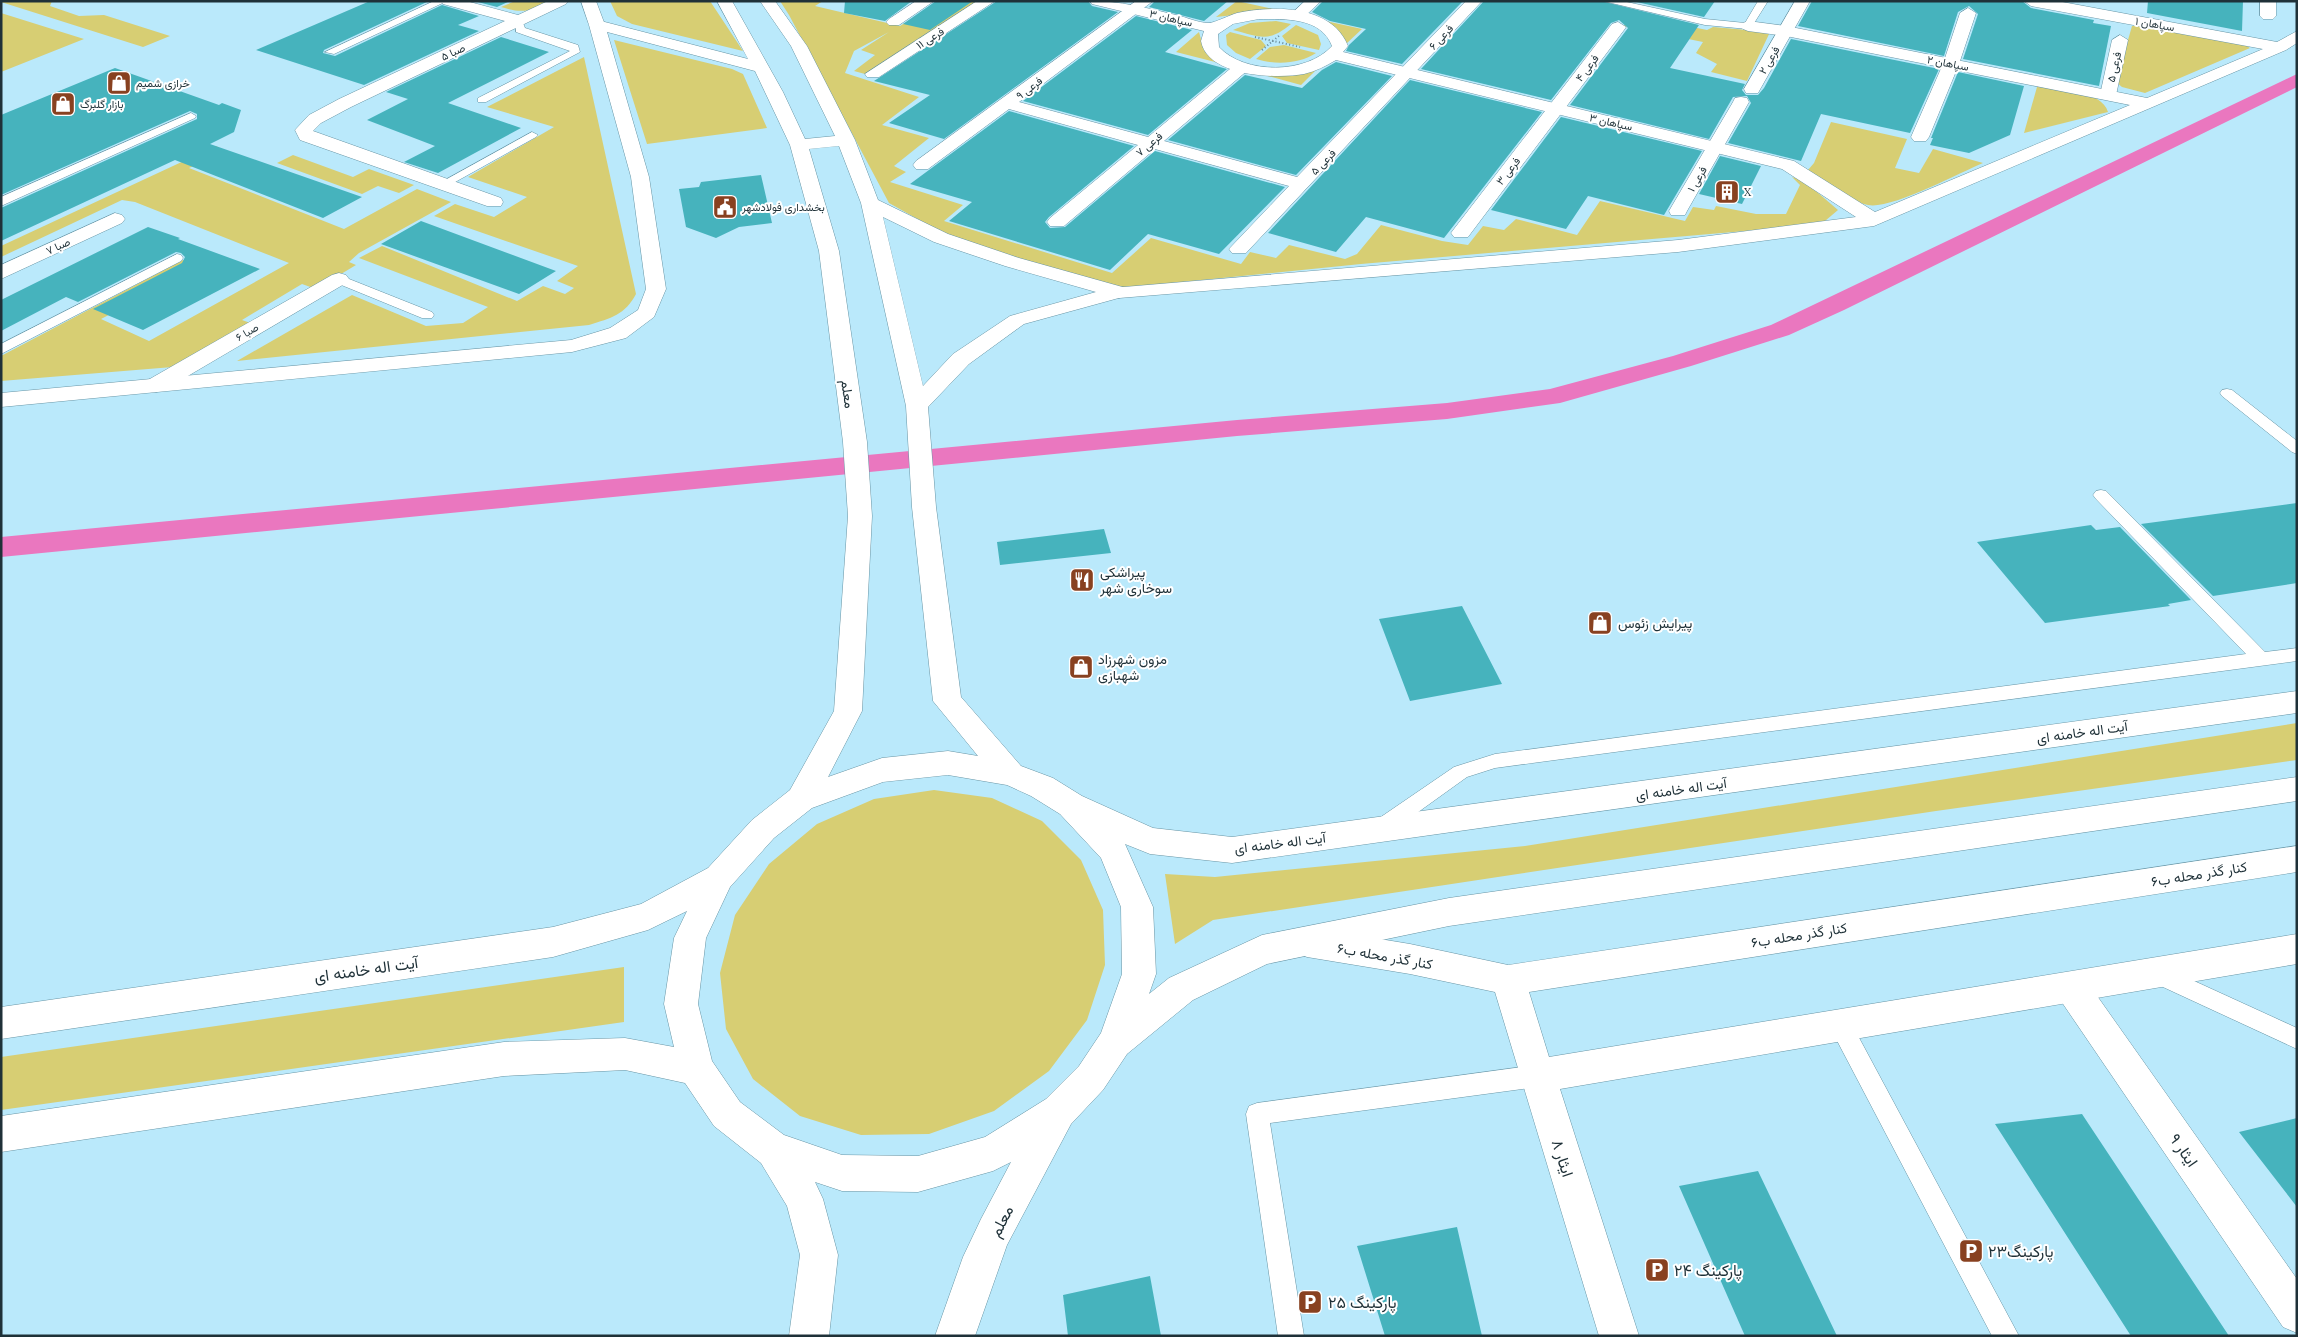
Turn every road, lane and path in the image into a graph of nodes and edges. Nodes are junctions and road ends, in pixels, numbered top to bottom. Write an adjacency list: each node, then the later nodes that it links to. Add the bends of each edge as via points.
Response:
1 (442, 1): 30 (lane)
2 (448, 1): 19 (street)
3 (561, 1): 19 (street, صبا ۵)
4 (588, 1): 21 (street)
5 (724, 1): 33 (street, معلم)
6 (767, 1): 45 (street, via 798,46)
7 (927, 1): 20 (street)
8 (988, 1): 35 (street, فرعی ۱۱)
9 (1097, 1): 16 (street, سپاهان ۳)
10 (1314, 1): 18 (street)
11 (1475, 1): 36 (street, فرعی ۶)
12 (1608, 1): 22 (lane, via 1705,22)
13 (1763, 1): 22 (lane)
14 (1803, 1): 25 (street)
15 (2031, 1): 29 (street, سپاهان ۱)
16 (1140, 6): 24 (street, سپاهان ۳); 40 (street, فرعی ۹)
17 (1968, 13): 32 (street)
18 (1297, 16): 24 (street, via 1259,14 1241,17); 28 (path, via 1296,22); 31 (street, via 1323,25 1338,37 1340,46)
19 (518, 20): 38 (lane, via 520,30 574,47 575,52); 50 (street, صبا ۵, via 345,103 315,119 304,130 306,136)
20 (894, 22)
21 (597, 25): 33 (street); 67 (street, via 640,177 656,289 647,313 618,333 572,346)
22 (1748, 26): 25 (street, سپاهان ۲)
23 (1618, 27): 41 (street, فرعی ۴)
24 (1215, 29): 28 (path); 34 (street, via 1209,36 1209,45 1226,61)
25 (1786, 31): 32 (street, سپاهان ۲); 48 (street, فرعی ۲)
26 (2297, 36): 29 (street)
27 (2120, 40): 37 (street, فرعی ۵)
28 (1273, 41): 31 (path); 34 (path)
29 (2280, 46): 39 (street)
30 (330, 52)
31 (1335, 56): 34 (street, via 1306,69); 36 (street, سپاهان ۳)
32 (1951, 64): 37 (street, سپاهان ۲); 44 (street)
33 (760, 67): 47 (street, معلم)
34 (1242, 67): 46 (street, فرعی ۷)
35 (873, 74)
36 (1408, 74): 41 (street, سپاهان ۳); 51 (street, فرعی ۵)
37 (2108, 95): 39 (street, سپاهان ۲)
38 (482, 100)
39 (2148, 103): 57 (street)
40 (1008, 104): 46 (street); 49 (street, فرعی ۹)
41 (1556, 109): 48 (street, سپاهان ۳); 59 (street, فرعی ۳)
42 (191, 116): 52 (lane)
43 (532, 134): 50 (lane)
44 (1920, 137)
45 (846, 140): 47 (street); 54 (street)
46 (1151, 142): 51 (street); 58 (street, فرعی ۷)
47 (799, 145): 78 (street, معلم, via 829,251 855,442 860,516 848,711)
48 (1715, 147): 55 (street, فرعی ۱); 57 (street, سپاهان ۳, via 1788,165)
49 (922, 165)
50 (444, 184): 53 (street)
51 (1302, 184): 60 (street, فرعی ۵)
52 (1, 202)
53 (494, 202)
54 (870, 203): 64 (street, via 941,238); 70 (street)
55 (1678, 211)
56 (116, 219): 62 (street, صبا ۷)
57 (1874, 220): 64 (street, via 1678,246)
58 (1057, 222)
59 (1461, 233)
60 (1239, 250)
61 (177, 258): 66 (lane)
62 (1, 273)
63 (339, 279): 65 (lane); 67 (street, صبا ۶)
64 (1119, 292): 70 (street, via 1017,320 961,359)
65 (427, 316)
66 (1, 350)
67 (156, 385): 69 (street)
68 (2227, 393): 71 (lane)
69 (1, 400)
70 (917, 406): 76 (street, via 924,507 947,701)
71 (2297, 449)
72 (2101, 495): 74 (lane)
73 (2297, 654): 74 (lane)
74 (2260, 659): 80 (lane, via 1495,761 1461,772)
75 (2297, 702): 80 (street, آیت اله خامنه ای)
76 (1010, 774): 78 (street, via 948,764 882,770); 79 (street, via 1042,787)
77 (2297, 789): 83 (street, via 1449,912)
78 (801, 799): 82 (street, via 763,829)
79 (1071, 805): 80 (street, آیت اله خامنه ای, via 1150,840 1232,850); 91 (street, via 1113,850 1137,907 1139,974)
80 (1376, 832)
81 (2297, 859): 86 (street, کنار گذر محله ب۶)
82 (719, 878): 88 (street, آیت اله خامنه ای, via 648,916 552,942); 92 (street, via 690,938 683,994 682,1004)
83 (1303, 941): 86 (street, کنار گذر محله ب۶); 91 (street, via 1262,950 1182,989)
84 (2297, 949): 85 (street)
85 (2154, 973): 87 (street); 90 (lane)
86 (1508, 980): 93 (street, ایثار ۸)
87 (2071, 987): 89 (street); 97 (street, ایثار ۹)
88 (1, 1023)
89 (1841, 1026): 93 (street); 102 (lane)
90 (2297, 1039)
91 (1115, 1042): 94 (street, via 1090,1078)
92 (696, 1068): 95 (street, via 625,1054 504,1059); 96 (street, via 727,1114)
93 (1537, 1076): 100 (lane, via 1257,1114); 101 (street, ایثار ۸)
94 (1059, 1111): 96 (street, via 993,1153 918,1174 842,1173); 99 (street, معلم, via 994,1232)
95 (1, 1134)
96 (774, 1150): 98 (street, via 804,1199 819,1255)
97 (2297, 1314)
98 (809, 1336)
99 (955, 1336)
100 (1291, 1336)
101 (1619, 1336)
102 (2006, 1336)

